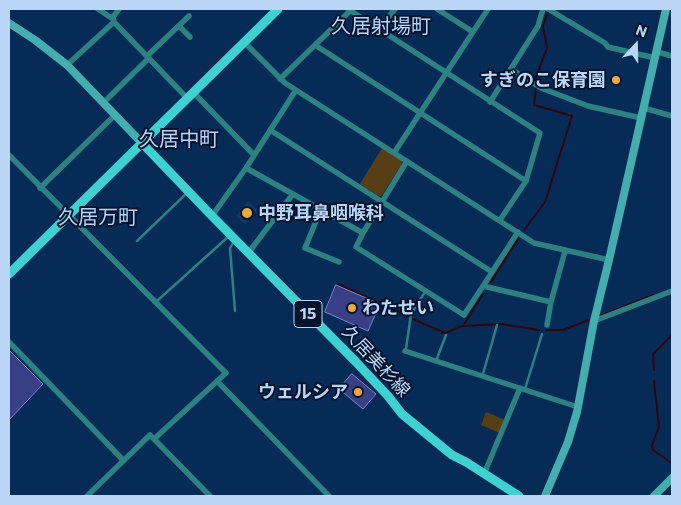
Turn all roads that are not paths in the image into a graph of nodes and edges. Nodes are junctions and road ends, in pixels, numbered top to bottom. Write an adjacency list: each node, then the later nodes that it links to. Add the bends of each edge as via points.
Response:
1 (98, 9): 12 (street)
2 (119, 9): 12 (street)
3 (278, 9): 18 (main road)
4 (395, 9): 15 (street)
5 (437, 9): 16 (street)
6 (488, 9): 16 (street)
7 (543, 9): 24 (street, via 538,26)
8 (549, 9): 20 (street, via 608,47)
9 (666, 9): 20 (street)
10 (349, 10): 15 (street); 19 (street)
11 (189, 16): 14 (street)
12 (114, 20): 22 (street); 23 (street)
13 (9, 23): 23 (street)
14 (179, 26): 17 (street); 22 (street)
15 (378, 30): 25 (street)
16 (473, 32): 25 (street)
17 (190, 37)
18 (244, 42): 26 (street); 28 (main road)
19 (315, 46): 26 (street); 32 (street)
20 (656, 55): 21 (street); 31 (street)
21 (672, 56)
22 (148, 57): 28 (street); 29 (street)
23 (67, 66): 29 (street)
24 (511, 69): 30 (street); 35 (street, via 535,84 588,106)
25 (446, 73): 30 (street); 32 (street)
26 (280, 79): 27 (street)
27 (296, 90): 36 (street); 38 (street)
28 (190, 95): 37 (main road); 40 (street)
29 (103, 102): 33 (street)
30 (490, 102): 43 (street, via 540,134)
31 (644, 108): 34 (street); 35 (street)
32 (420, 113): 38 (street); 43 (street)
33 (115, 115): 37 (street); 44 (street)
34 (672, 116)
35 (641, 118): 58 (street)
36 (270, 130): 40 (street); 47 (street)
37 (141, 142): 45 (main road, 久居美杉線 / 15); 49 (main road)
38 (394, 153): 41 (street)
39 (9, 155): 44 (street)
40 (254, 155): 42 (street)
41 (407, 161): 47 (street); 51 (street)
42 (246, 168): 46 (street); 50 (street)
43 (526, 180): 51 (street)
44 (40, 188): 49 (street)
45 (188, 192): 50 (main road, 久居美杉線 / 15); 55 (lane)
46 (294, 194): 48 (street); 57 (street)
47 (382, 201): 53 (street); 60 (street)
48 (321, 209): 53 (street); 59 (street, via 305,248)
49 (68, 215): 61 (main road); 66 (street)
50 (212, 216): 54 (main road, 久居美杉線 / 15)
51 (500, 220): 52 (street)
52 (518, 232): 56 (street, via 534,243); 60 (street)
53 (363, 233): 63 (street, via 356,247)
54 (232, 238): 57 (main road, 久居美杉線 / 15); 66 (lane); 67 (lane)
55 (137, 241)
56 (565, 251): 58 (street); 65 (street)
57 (248, 252): 82 (main road, 久居美杉線 / 15, via 402,414 452,455)
58 (609, 260): 68 (street)
59 (339, 262)
60 (492, 272): 62 (street)
61 (9, 274)
62 (483, 286): 63 (street, via 464,315); 65 (street)
63 (426, 291): 74 (lane, via 411,314)
64 (672, 291): 68 (street)
65 (552, 302): 69 (street)
66 (154, 303): 77 (street, via 226,373)
67 (235, 311)
68 (594, 321): 79 (street)
69 (547, 325)
70 (497, 326): 76 (lane)
71 (542, 334): 78 (lane)
72 (446, 335): 75 (lane)
73 (10, 345): 81 (street)
74 (405, 352): 75 (street)
75 (436, 361): 76 (street)
76 (482, 376): 78 (street)
77 (217, 381): 80 (street); 86 (street)
78 (522, 389): 79 (street); 82 (street)
79 (578, 407): 88 (street, via 568,442)
80 (154, 439): 81 (street, via 150,435); 85 (street)
81 (123, 460): 84 (street)
82 (484, 474): 87 (main road, 久居美杉線 / 15)
83 (672, 478): 89 (street)
84 (87, 496)
85 (210, 496)
86 (329, 496)
87 (519, 496)
88 (544, 496)
89 (654, 496)

